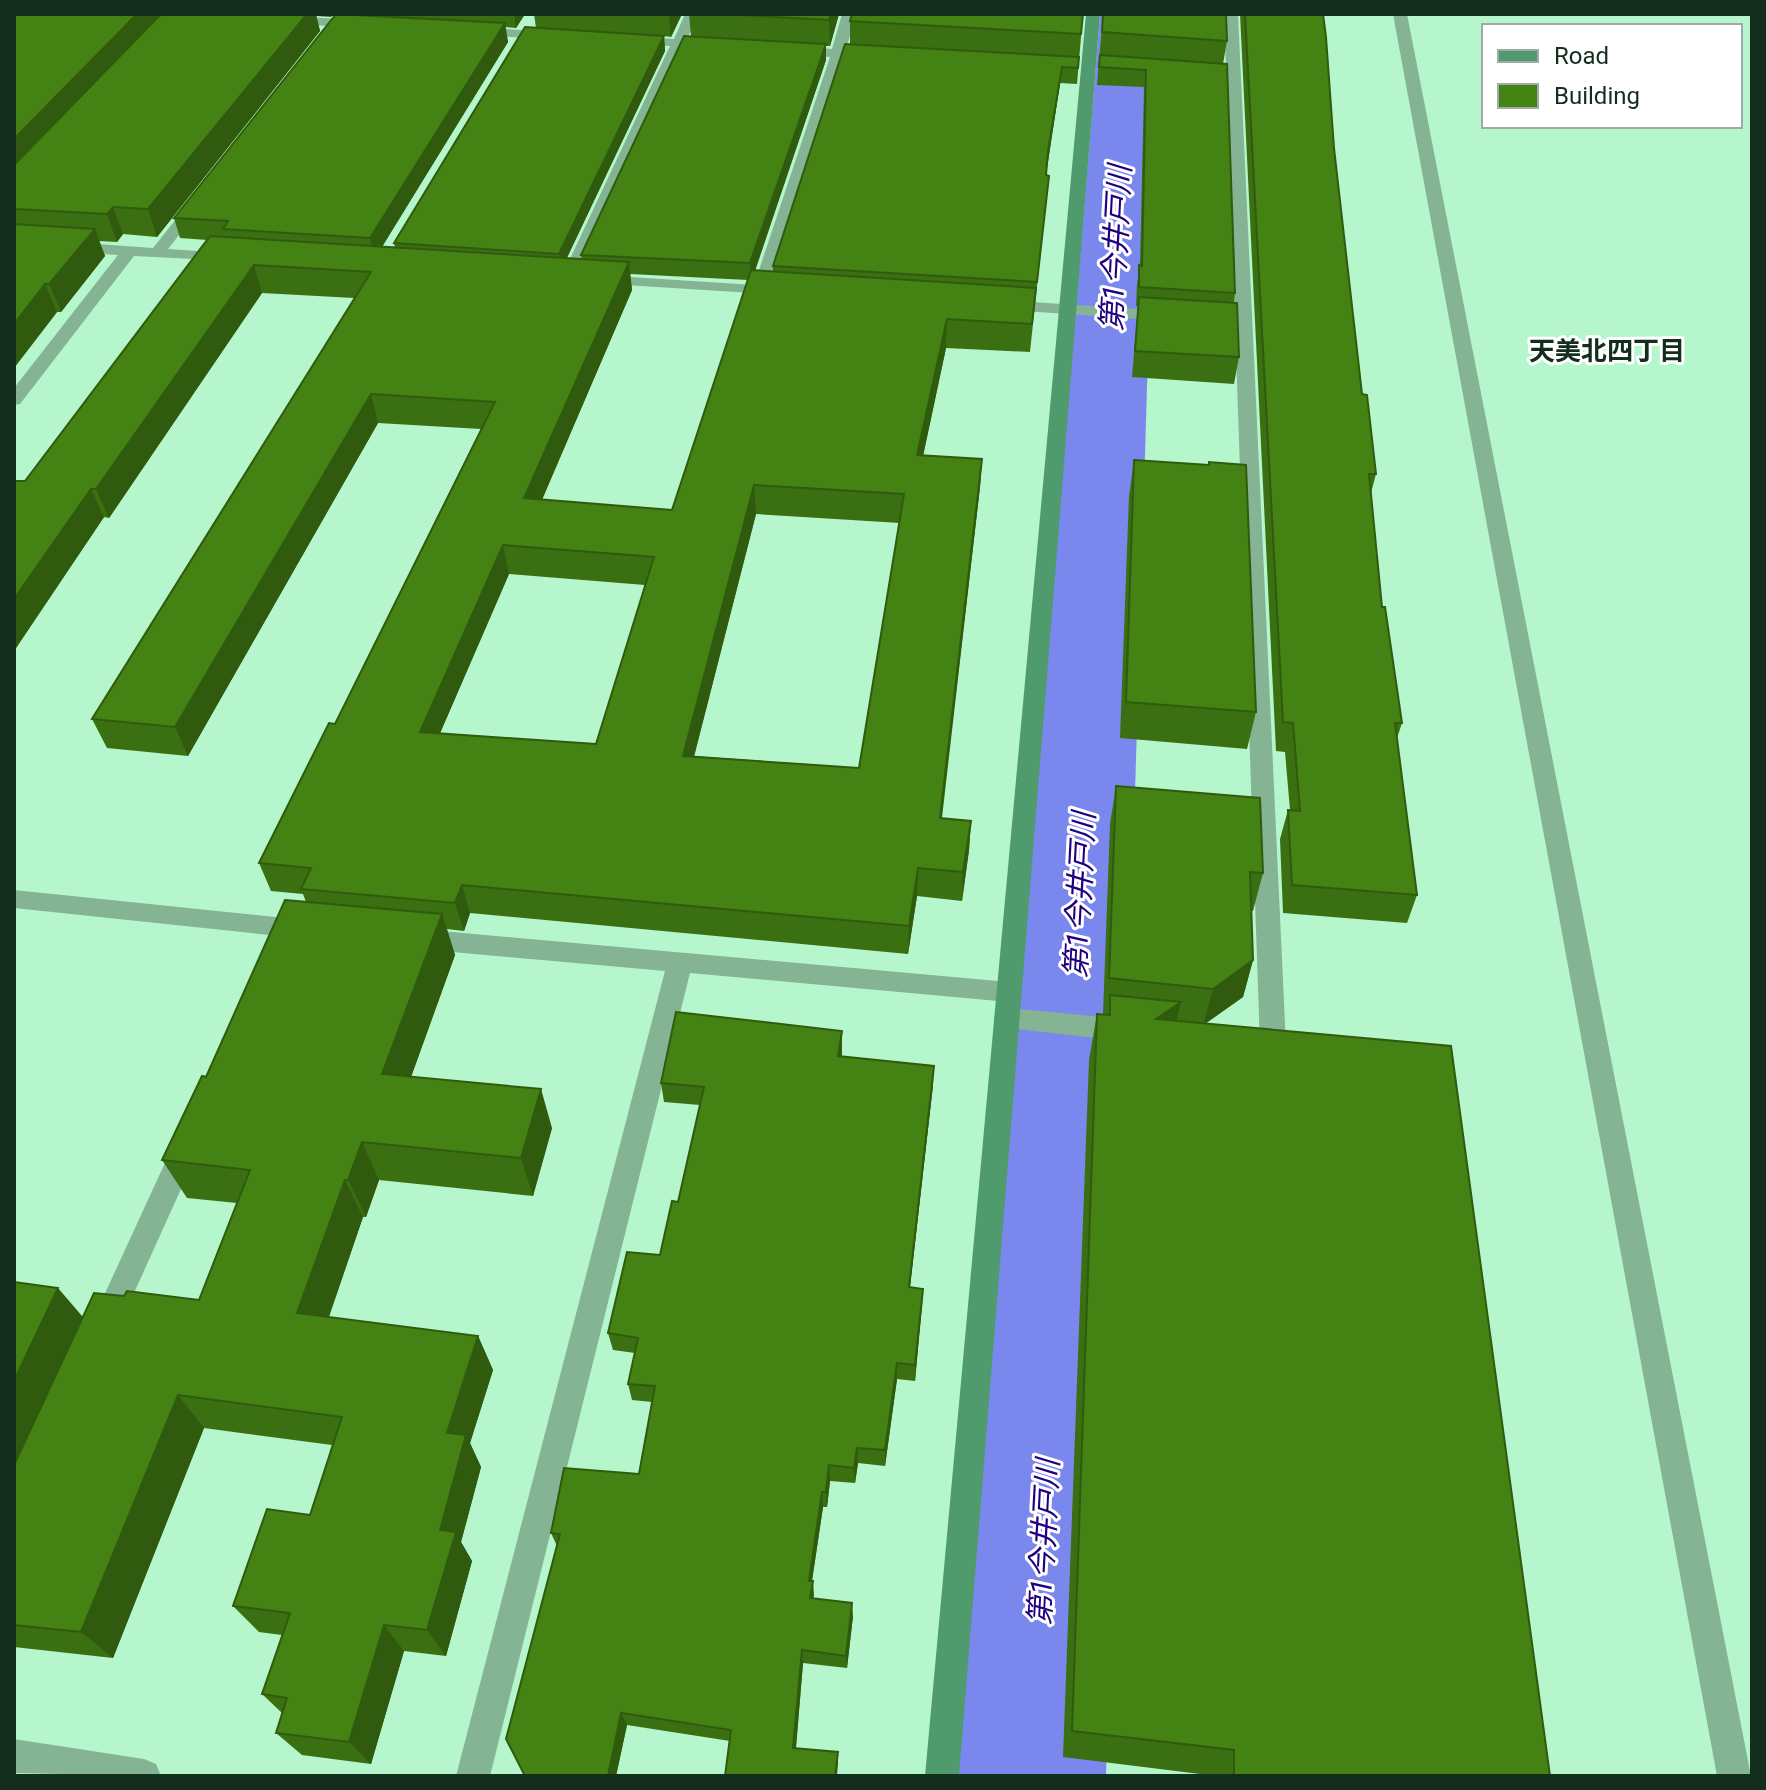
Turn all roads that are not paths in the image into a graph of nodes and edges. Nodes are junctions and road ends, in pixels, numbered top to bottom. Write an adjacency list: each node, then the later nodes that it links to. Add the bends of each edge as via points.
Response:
1 (535, 14): 13 (street)
2 (692, 14): 14 (street)
3 (849, 14): 17 (street)
4 (1093, 14): 27 (street)
5 (1231, 14): 28 (street, via 1227,74)
6 (1400, 14): 46 (street)
7 (274, 20): 8 (street)
8 (336, 24): 9 (street)
9 (368, 25)
10 (461, 30): 13 (street)
11 (570, 37): 13 (street)
12 (617, 39): 14 (street)
13 (519, 40)
14 (679, 43): 15 (street); 24 (street, via 561,278)
15 (726, 46)
16 (774, 49): 17 (street)
17 (838, 53): 18 (street); 24 (street)
18 (869, 55)
19 (204, 193): 22 (street)
20 (14, 243): 21 (street)
21 (130, 251): 22 (street); 29 (street)
22 (157, 253): 23 (street)
23 (247, 259)
24 (760, 290): 25 (street)
25 (791, 292)
26 (992, 305): 27 (street)
27 (1071, 310): 28 (street); 36 (street)
28 (1242, 320): 39 (street, via 1264,1045)
29 (17, 391)
30 (14, 899): 31 (street)
31 (285, 927): 32 (street); 35 (street)
32 (316, 930)
33 (395, 937): 34 (street)
34 (680, 962): 36 (street); 44 (street)
35 (265, 970)
36 (1009, 992): 37 (street)
37 (1010, 1018): 38 (street); 45 (street)
38 (1147, 1033)
39 (1303, 1049)
40 (195, 1127): 41 (street)
41 (91, 1356)
42 (14, 1756): 43 (street)
43 (144, 1776)
44 (473, 1776)
45 (942, 1776)
46 (1734, 1776)

